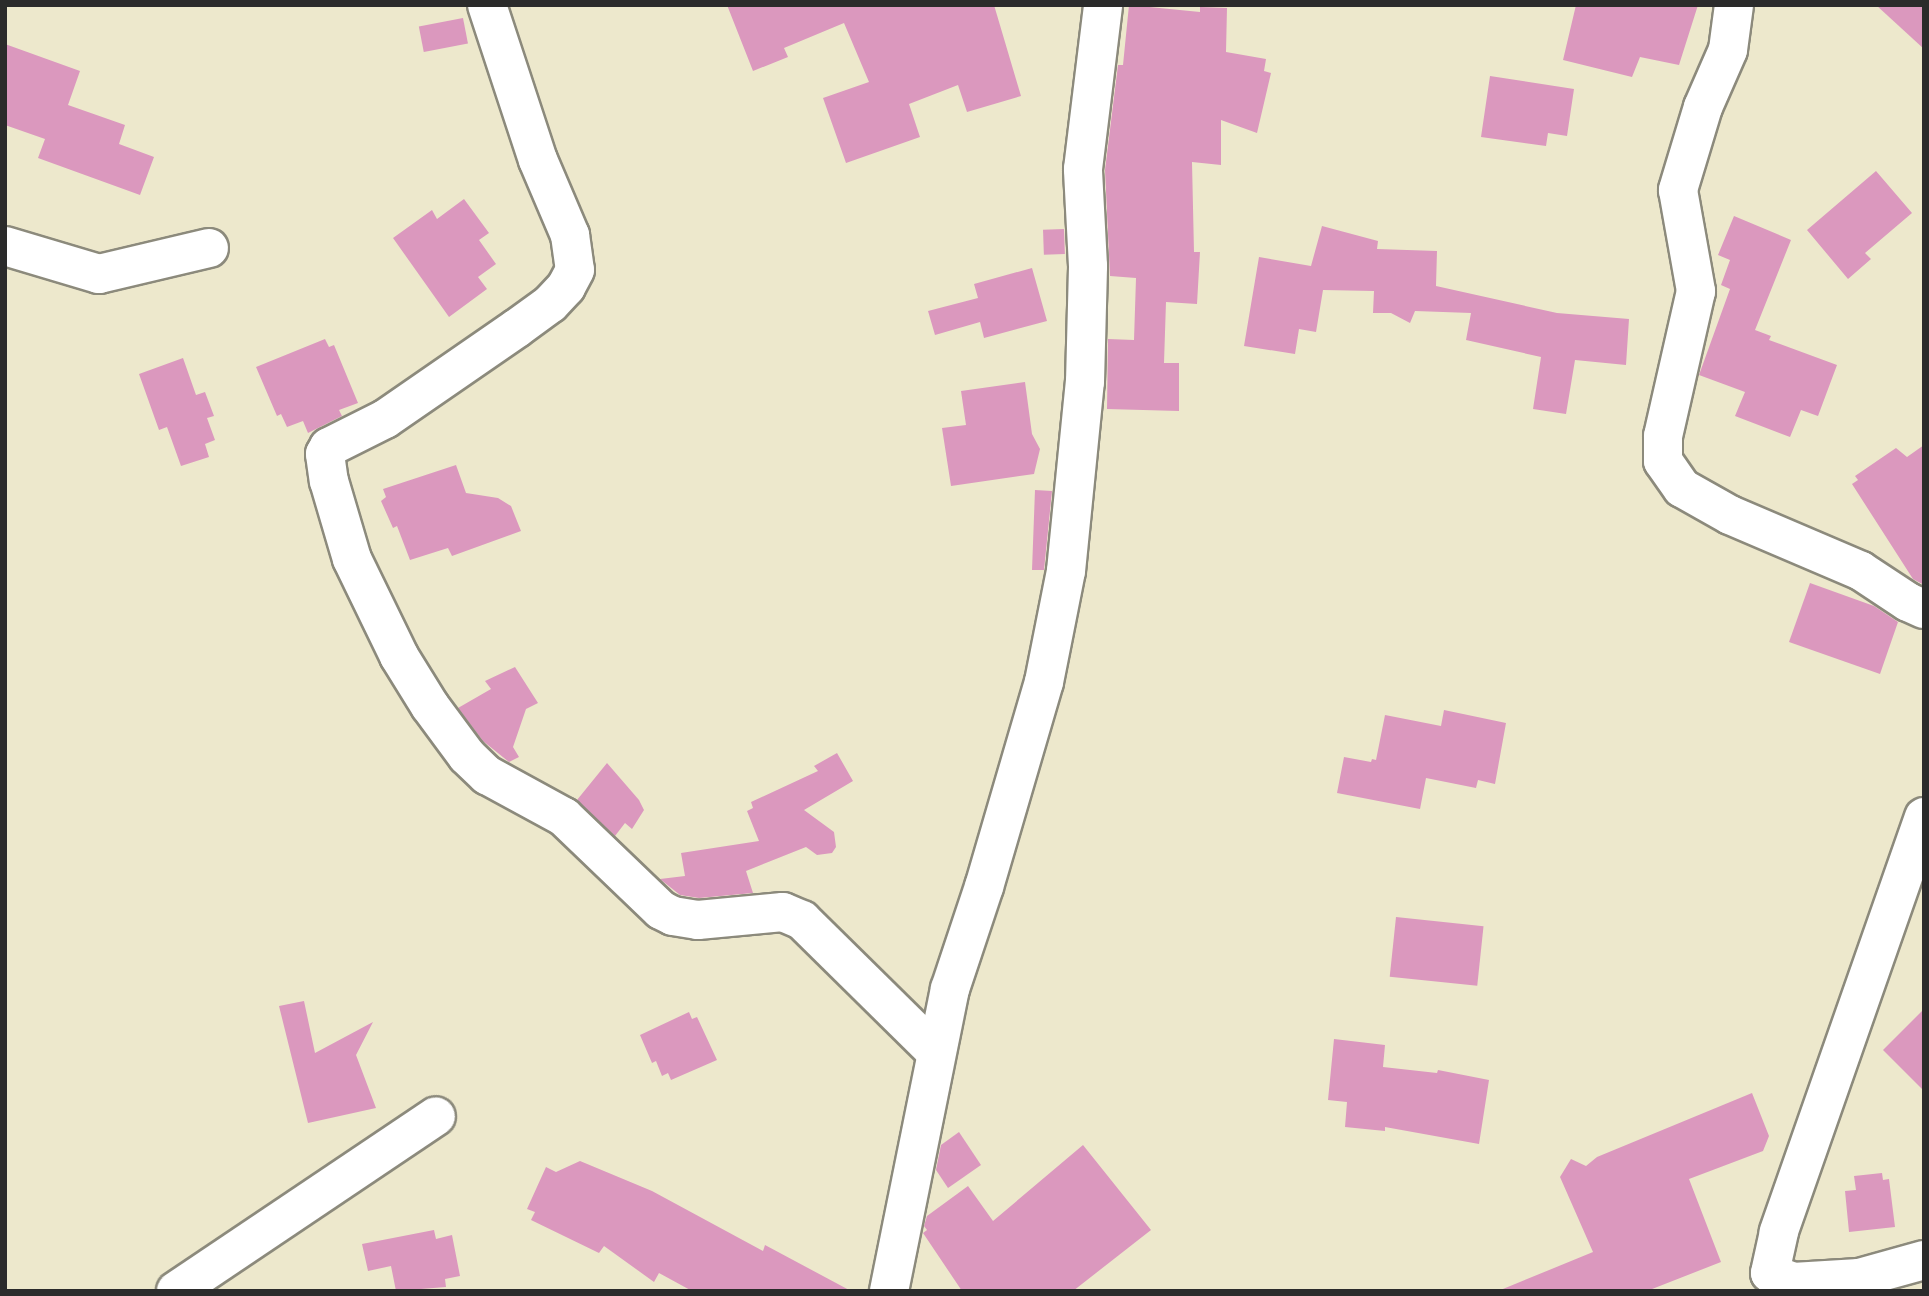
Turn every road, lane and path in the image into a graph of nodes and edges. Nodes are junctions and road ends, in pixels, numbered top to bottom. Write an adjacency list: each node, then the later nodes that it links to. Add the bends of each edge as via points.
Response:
1 (487, 5): 8 (street, via 538,160 570,235 575,270 550,304 517,328 385,419 329,447 325,454 329,481 352,559 399,656 430,706 487,775 564,817 661,910 673,916 698,920 783,912 802,920)
2 (1102, 5): 8 (street, via 1083,169 1088,267 1085,382 1066,571 1044,682)
3 (1734, 5): 6 (street, via 1728,50 1703,107 1678,190 1696,291 1663,436 1663,461 1682,488 1861,571)
4 (5, 246): 5 (street, via 99,274)
5 (209, 248)
6 (1924, 608)
7 (1924, 817): 11 (street)
8 (935, 1051): 13 (street)
9 (436, 1116): 12 (street)
10 (1924, 1260): 11 (street, via 1859,1278)
11 (1766, 1282)
12 (176, 1291)
13 (889, 1291)

